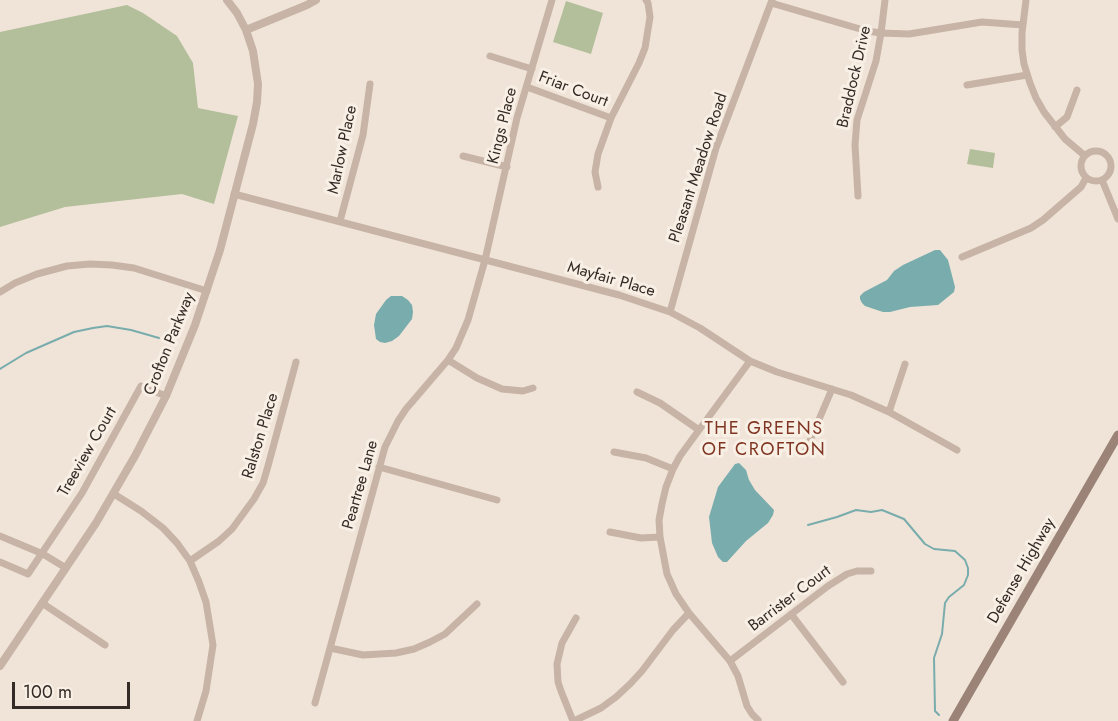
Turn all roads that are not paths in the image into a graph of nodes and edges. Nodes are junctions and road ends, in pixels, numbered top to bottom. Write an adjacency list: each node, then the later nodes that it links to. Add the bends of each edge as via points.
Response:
1 (227, 0): 9 (street, Crofton Parkway)
2 (316, 0): 9 (street)
3 (552, 0): 12 (street, Kings Place)
4 (646, 0): 18 (street, via 650,17 645,48)
5 (885, 0): 10 (street, Braddock Drive)
6 (1026, 0): 8 (street)
7 (771, 2): 10 (street); 35 (street, Pleasant Meadow Road, via 716,148)
8 (1023, 25): 10 (street, via 982,22 909,34); 13 (street)
9 (246, 30): 27 (street, Crofton Parkway, via 256,69 257,102)
10 (881, 33): 28 (street, Braddock Drive, via 856,120)
11 (490, 56): 12 (street)
12 (532, 69): 16 (street, Kings Place)
13 (1027, 75): 15 (street); 19 (street)
14 (370, 84): 30 (street, Marlow Place, via 363,135)
15 (967, 85)
16 (527, 87): 18 (street, Friar Court); 23 (street, Kings Place)
17 (1077, 90): 19 (street, via 1067,117)
18 (610, 118): 26 (street, via 596,165)
19 (1055, 127): 20 (street)
20 (1084, 155): 22 (street, via 1098,151); 24 (street, via 1081,169)
21 (463, 156): 23 (street)
22 (1114, 161): 25 (street)
23 (507, 167): 32 (street, Kings Place)
24 (1086, 178): 25 (street); 31 (street, via 1081,187 1031,228)
25 (1102, 180): 29 (street)
26 (598, 187)
27 (234, 194): 30 (street, Mayfair Place); 33 (street, Crofton Parkway)
28 (858, 196)
29 (1118, 219)
30 (340, 222): 32 (street, Mayfair Place)
31 (962, 257)
32 (485, 260): 35 (street, Mayfair Place); 36 (street, Peartree Lane, via 468,320)
33 (207, 291): 34 (street, via 134,268 90,264 37,274); 43 (street, Crofton Parkway)
34 (0, 292)
35 (670, 312): 37 (street, Mayfair Place)
36 (448, 360): 40 (street, via 477,378 511,391); 50 (street, Peartree Lane, via 402,415)
37 (750, 361): 41 (street, Mayfair Place); 45 (street)
38 (296, 362): 58 (street, Ralston Place, via 263,483 232,529)
39 (906, 364): 44 (street)
40 (533, 388)
41 (832, 389): 44 (street, Mayfair Place); 47 (street)
42 (637, 392): 45 (street)
43 (166, 396): 52 (street, Crofton Parkway); 57 (street, Treeview Court, via 141,386)
44 (889, 412): 48 (street, Mayfair Place)
45 (699, 430): 51 (street)
46 (1118, 435): 76 (main road, Defense Highway)
47 (806, 450)
48 (957, 450)
49 (614, 452): 51 (street, via 646,458)
50 (379, 467): 53 (street); 68 (street, Peartree Lane)
51 (673, 469): 56 (street, via 662,504)
52 (114, 494): 58 (street, via 163,528); 60 (street, Crofton Parkway)
53 (497, 500)
54 (609, 532): 56 (street)
55 (0, 536): 57 (street)
56 (660, 537): 64 (street, via 667,574)
57 (43, 554): 59 (street, via 28,574); 60 (street)
58 (190, 561): 74 (street, via 206,602 213,645)
59 (0, 562)
60 (66, 568): 62 (street, Crofton Parkway)
61 (871, 571): 65 (street, Barrister Court, via 847,574)
62 (42, 603): 67 (street); 70 (street, Crofton Parkway)
63 (477, 604): 68 (street, via 445,634 414,649 371,655)
64 (689, 614): 69 (street); 75 (street, via 616,697)
65 (791, 614): 69 (street, Barrister Court); 71 (street)
66 (576, 618): 75 (street, via 562,643 557,664 558,682)
67 (105, 645)
68 (330, 648): 72 (street, Peartree Lane)
69 (730, 662): 73 (street, via 747,706)
70 (0, 666)
71 (843, 682)
72 (315, 704)
73 (758, 720)
74 (197, 721)
75 (573, 721)
76 (953, 721)

